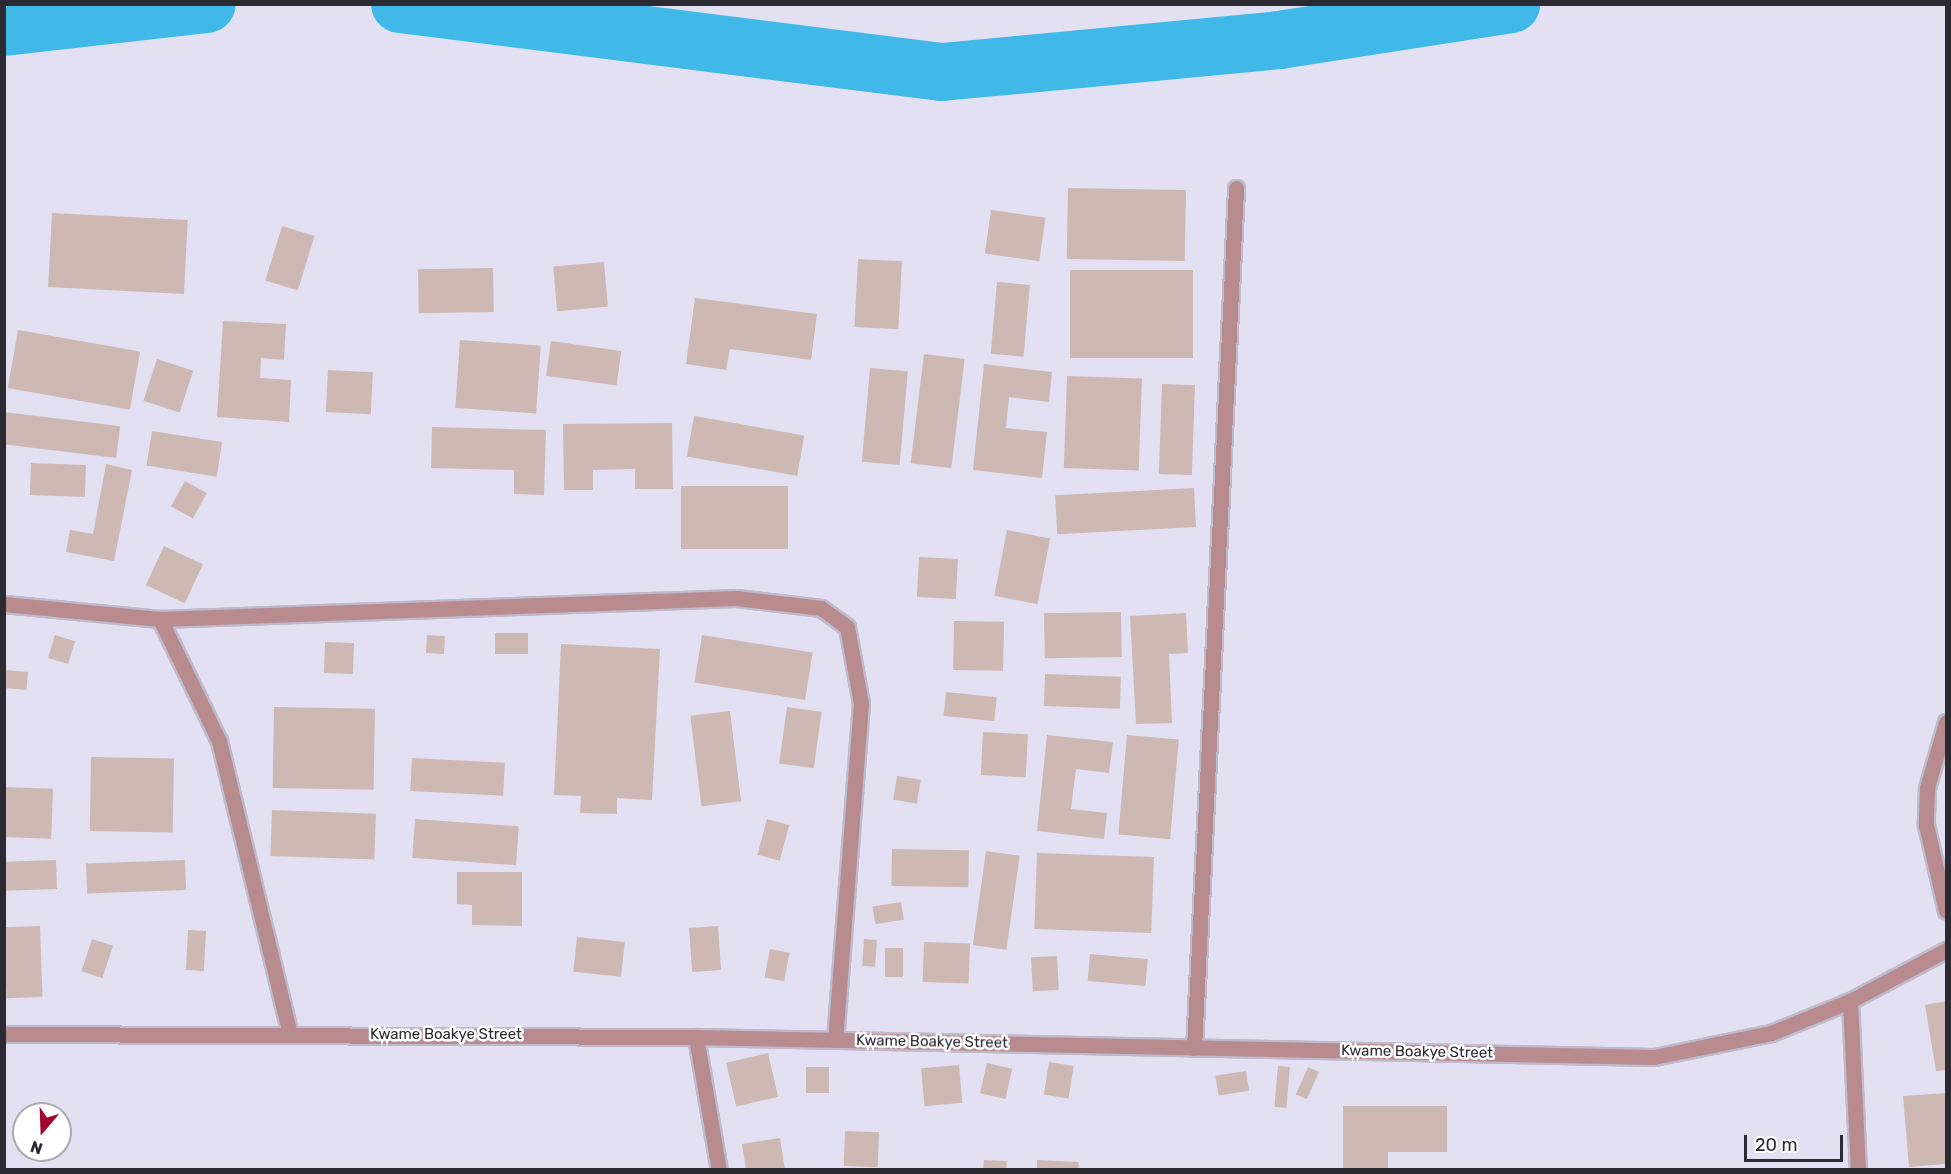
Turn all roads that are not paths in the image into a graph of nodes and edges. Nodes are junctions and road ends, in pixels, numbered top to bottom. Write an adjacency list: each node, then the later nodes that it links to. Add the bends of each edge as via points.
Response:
1 (1236, 188): 12 (street)
2 (4, 604): 3 (street)
3 (160, 619): 9 (street, via 219,741); 11 (street, via 736,598 821,608 847,627 861,703)
4 (1947, 722): 5 (street, via 1927,788 1926,825)
5 (1947, 911)
6 (1947, 950): 7 (street, Kwame Boakye Street)
7 (1850, 1001): 12 (street, Kwame Boakye Street, via 1771,1033 1654,1057); 14 (street)
8 (4, 1034): 9 (street, Kwame Boakye Street)
9 (291, 1034): 10 (street, Kwame Boakye Street)
10 (696, 1037): 11 (street, Kwame Boakye Street); 13 (street)
11 (835, 1040): 12 (street, Kwame Boakye Street)
12 (1194, 1048)
13 (719, 1170)
14 (1858, 1170)

